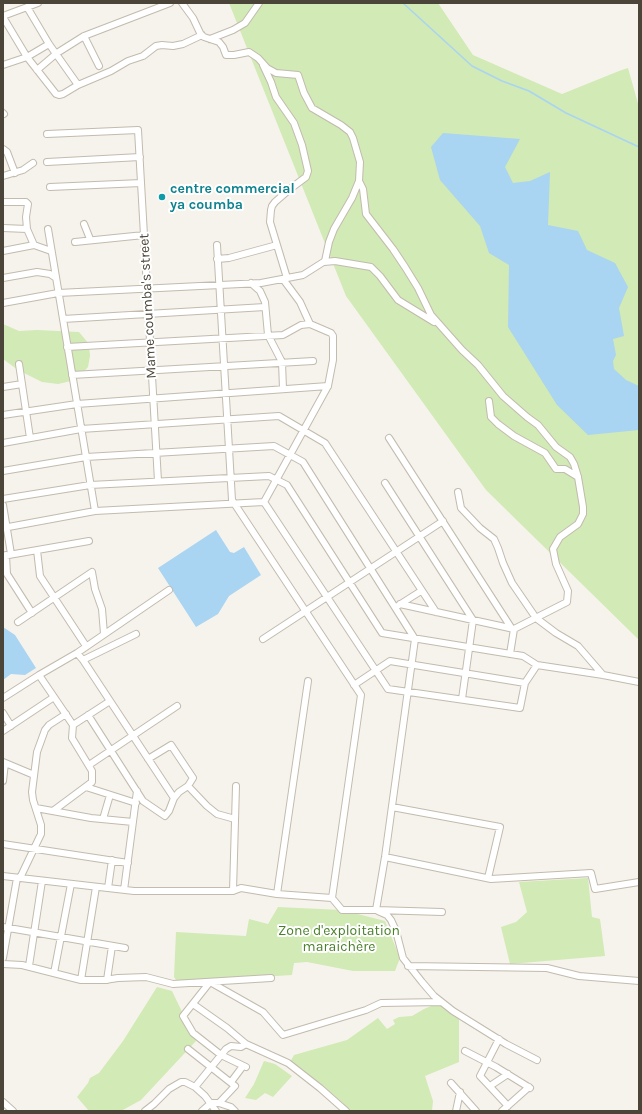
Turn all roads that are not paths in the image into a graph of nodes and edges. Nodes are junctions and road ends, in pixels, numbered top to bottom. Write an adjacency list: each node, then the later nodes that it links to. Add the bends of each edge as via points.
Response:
1 (39, 3): 6 (street)
2 (170, 3): 9 (street)
3 (182, 3): 8 (street)
4 (258, 3): 10 (street, via 245,23)
5 (18, 6): 6 (street); 7 (street)
6 (27, 7): 11 (street)
7 (3, 17): 13 (street)
8 (202, 35): 10 (street); 18 (street, via 183,44 156,46 142,56)
9 (84, 36): 12 (street); 16 (street)
10 (210, 39): 14 (street, via 222,46 226,55 249,52)
11 (49, 44): 12 (street); 13 (street)
12 (57, 53): 17 (street); 18 (street)
13 (27, 57): 15 (street); 17 (street)
14 (262, 64): 26 (street, via 277,73 298,75 312,108 350,132 360,162); 39 (street, via 276,96 294,123 308,171 303,180 290,188 272,206 270,222)
15 (3, 65)
16 (99, 66)
17 (37, 70): 18 (street, via 56,94 63,94)
18 (78, 85)
19 (47, 134): 21 (street, Mame coumba's street, via 138,130)
20 (3, 149): 24 (street, via 7,152)
21 (140, 157): 22 (street); 27 (street, Mame coumba's street)
22 (47, 162)
23 (33, 163): 24 (street)
24 (15, 174): 25 (street)
25 (3, 176)
26 (359, 181): 43 (street, via 336,224); 57 (street, via 363,189 366,214 397,255 418,288 429,312)
27 (141, 183): 28 (street); 34 (street, Mame coumba's street)
28 (50, 187)
29 (3, 202): 32 (street, via 28,204)
30 (84, 224): 35 (street)
31 (3, 228): 32 (street)
32 (27, 229): 37 (street)
33 (48, 229): 41 (street)
34 (144, 235): 35 (street); 49 (street, Mame coumba's street)
35 (90, 239): 36 (street)
36 (75, 242)
37 (34, 245): 40 (street); 41 (street)
38 (217, 245): 42 (street)
39 (277, 246): 42 (street); 46 (street)
40 (3, 251)
41 (51, 251): 45 (street)
42 (218, 259): 48 (street)
43 (324, 262): 46 (street, via 305,274); 57 (street, via 335,261 371,267 398,300)
44 (3, 278): 45 (street, via 37,272 53,274)
45 (56, 278): 50 (street)
46 (285, 278): 47 (street); 56 (street)
47 (251, 283): 48 (street); 52 (street, via 260,291)
48 (219, 285): 49 (street); 53 (street)
49 (147, 290): 50 (street); 54 (street, Mame coumba's street)
50 (58, 293): 51 (street); 55 (street)
51 (3, 303)
52 (265, 307): 53 (street); 58 (street)
53 (220, 310): 54 (street); 59 (street)
54 (149, 314): 55 (street); 60 (street, Mame coumba's street)
55 (63, 319): 61 (street)
56 (310, 324): 58 (street, via 301,325 286,334); 69 (street, via 333,336 333,360)
57 (439, 324): 90 (street, via 503,396 538,425 556,447 570,457)
58 (268, 336): 59 (street); 63 (street)
59 (222, 338): 60 (street); 65 (street)
60 (150, 342): 61 (street); 66 (street, Mame coumba's street)
61 (67, 347): 67 (street)
62 (313, 360): 63 (street)
63 (282, 362): 65 (street); 71 (street)
64 (19, 364): 68 (street)
65 (224, 366): 66 (street); 72 (street)
66 (152, 370): 67 (street); 73 (street, Mame coumba's street)
67 (72, 375): 75 (street)
68 (22, 384): 70 (street); 76 (street)
69 (328, 386): 71 (street); 81 (street)
70 (3, 387)
71 (284, 389): 72 (street)
72 (226, 393): 73 (street); 78 (street)
73 (154, 398): 75 (street); 79 (street, Mame coumba's street)
74 (489, 401): 90 (street, via 491,417 498,424 545,453 556,469 564,469)
75 (77, 404): 76 (street); 80 (street)
76 (26, 412): 77 (street); 82 (street)
77 (3, 415)
78 (227, 420): 79 (street); 81 (street, via 279,416); 85 (street)
79 (155, 425): 80 (street); 86 (street, Mame coumba's street)
80 (81, 429): 82 (street); 88 (street)
81 (303, 430): 87 (street); 107 (street, via 326,443)
82 (30, 438): 84 (street)
83 (389, 438): 102 (street)
84 (3, 443)
85 (229, 448): 86 (street); 87 (street, via 274,446); 91 (street)
86 (157, 453): 88 (street); 93 (street, Mame coumba's street)
87 (290, 454): 92 (street); 109 (street, via 304,462)
88 (86, 457): 89 (street); 95 (street)
89 (3, 471)
90 (578, 477): 119 (street, via 583,507 582,518 577,526 560,537 554,549 556,564 568,591 566,602)
91 (230, 478): 92 (street, via 269,476); 93 (street); 99 (street, via 232,500)
92 (276, 480): 98 (street); 110 (street, via 287,485)
93 (158, 481): 95 (street)
94 (385, 483): 104 (street)
95 (90, 485): 97 (street); 101 (street)
96 (458, 492): 119 (street, via 461,508 494,539 512,582)
97 (3, 499)
98 (264, 502): 99 (street); 113 (street)
99 (235, 504): 101 (street); 116 (street)
100 (3, 505): 103 (street)
101 (95, 511): 103 (street)
102 (443, 521): 104 (street); 122 (street)
103 (5, 527): 108 (street)
104 (419, 537): 107 (street); 120 (street)
105 (89, 541): 106 (street)
106 (36, 550): 108 (street); 114 (street, via 40,576)
107 (396, 552): 109 (street); 112 (street)
108 (7, 555): 118 (street, via 7,574)
109 (371, 568): 110 (street); 115 (street)
110 (349, 583): 113 (street); 126 (street, via 382,633)
111 (169, 590): 123 (street)
112 (421, 591): 115 (street); 117 (street)
113 (327, 597): 116 (street); 134 (street)
114 (55, 598): 118 (street); 123 (street, via 92,572 102,609); 127 (street)
115 (398, 606): 117 (street); 126 (street)
116 (305, 611): 125 (street); 141 (street)
117 (436, 612): 120 (street)
118 (32, 613): 121 (street)
119 (536, 618): 122 (street); 136 (street, via 578,646)
120 (473, 620): 122 (street); 128 (street)
121 (18, 622)
122 (513, 629): 130 (street)
123 (104, 634): 127 (street)
124 (136, 634): 131 (street)
125 (262, 639)
126 (415, 639): 128 (street); 132 (street)
127 (86, 646): 129 (street)
128 (469, 647): 130 (street); 135 (street)
129 (77, 653): 131 (street); 137 (street)
130 (510, 654): 133 (street, via 523,656)
131 (83, 660): 146 (street)
132 (412, 664): 134 (street, via 390,661); 135 (street); 142 (street)
133 (537, 665): 136 (street); 140 (street)
134 (376, 671): 141 (street); 142 (street, via 388,689)
135 (466, 673): 140 (street); 145 (street)
136 (603, 674): 139 (street)
137 (39, 675): 143 (street); 144 (street)
138 (308, 681): 189 (street)
139 (639, 682)
140 (525, 683): 145 (street, via 520,708)
141 (354, 685): 190 (street, via 361,695)
142 (408, 692): 145 (street); 168 (street)
143 (54, 697): 149 (street); 152 (street)
144 (3, 698)
145 (462, 700)
146 (110, 701): 150 (street); 154 (street)
147 (177, 706): 154 (street)
148 (3, 713): 152 (street)
149 (66, 714): 151 (street); 159 (street, via 45,730 37,752)
150 (88, 715): 151 (street); 155 (street)
151 (73, 725): 158 (street, via 72,738)
152 (11, 726): 153 (street)
153 (3, 731)
154 (133, 736): 155 (street); 156 (street)
155 (111, 751): 158 (street); 164 (street)
156 (148, 759): 161 (street, via 171,745 193,778); 166 (street)
157 (4, 763): 159 (street); 160 (street)
158 (89, 765): 163 (street, via 92,782)
159 (34, 775): 169 (street, via 32,792)
160 (3, 781)
161 (188, 786): 166 (street); 172 (street, via 217,814)
162 (236, 786): 172 (street)
163 (86, 787): 165 (street); 170 (street)
164 (137, 791): 166 (street, via 143,801 165,816); 167 (street)
165 (110, 795): 167 (street); 171 (street)
166 (174, 798)
167 (136, 803): 173 (street)
168 (392, 807): 176 (street); 181 (street, via 500,827)
169 (36, 808): 170 (street); 175 (street, via 41,834)
170 (52, 811): 171 (street)
171 (103, 819): 173 (street)
172 (235, 819): 188 (street)
173 (133, 822): 178 (street)
174 (3, 844): 175 (street)
175 (33, 848): 177 (street); 180 (street)
176 (385, 858): 181 (street); 191 (street)
177 (112, 860): 178 (street); 186 (street)
178 (128, 863): 187 (street)
179 (3, 876): 180 (street)
180 (18, 878): 182 (street); 193 (street)
181 (488, 878): 183 (street, via 591,873 595,889)
182 (42, 881): 184 (street); 194 (street)
183 (639, 882)
184 (71, 884): 185 (street); 195 (street)
185 (96, 887): 186 (street); 196 (street)
186 (108, 888): 187 (street)
187 (124, 890): 188 (street)
188 (233, 890): 189 (street, via 241,888)
189 (277, 894): 190 (street)
190 (332, 898): 191 (street, via 342,910)
191 (376, 910): 192 (street); 202 (street, via 391,920)
192 (442, 912)
193 (6, 928): 194 (street); 199 (street)
194 (34, 933): 195 (street); 201 (street)
195 (61, 937): 196 (street); 203 (street)
196 (87, 942): 197 (street); 205 (street)
197 (112, 946): 198 (street); 206 (street)
198 (125, 948)
199 (3, 958)
200 (3, 964): 201 (street)
201 (29, 966): 203 (street)
202 (408, 966): 207 (street, via 547,968 579,976); 209 (street)
203 (54, 973): 205 (street)
204 (271, 978): 208 (street)
205 (81, 980): 206 (street)
206 (107, 980): 208 (street, via 146,977 173,984)
207 (639, 981)
208 (210, 982): 209 (street, via 263,1012 283,1035 381,1003); 210 (street)
209 (442, 1002): 211 (street)
210 (193, 1004): 212 (street); 215 (street, via 183,1016 192,1032)
211 (499, 1039): 216 (street); 217 (street)
212 (246, 1044): 215 (street, via 241,1047 231,1046); 234 (street, via 288,1063)
213 (188, 1049): 218 (street)
214 (465, 1051): 217 (street)
215 (221, 1056): 218 (street); 220 (street, via 244,1066)
216 (537, 1060)
217 (487, 1063): 219 (street); 222 (street, via 480,1076)
218 (211, 1067): 220 (street); 223 (street)
219 (508, 1074): 222 (street); 228 (street, via 529,1087)
220 (231, 1082): 226 (street, via 235,1086)
221 (451, 1083): 224 (street)
222 (490, 1086): 228 (street)
223 (195, 1087): 227 (street); 230 (street, via 181,1082)
224 (460, 1092): 235 (street); 236 (street)
225 (3, 1102): 229 (street)
226 (219, 1103): 227 (street); 233 (street)
227 (211, 1104): 231 (street); 232 (street)
228 (508, 1106): 237 (street)
229 (13, 1111)
230 (145, 1111)
231 (202, 1111)
232 (216, 1111)
233 (235, 1111)
234 (346, 1111)
235 (456, 1111)
236 (476, 1111)
237 (502, 1111)

